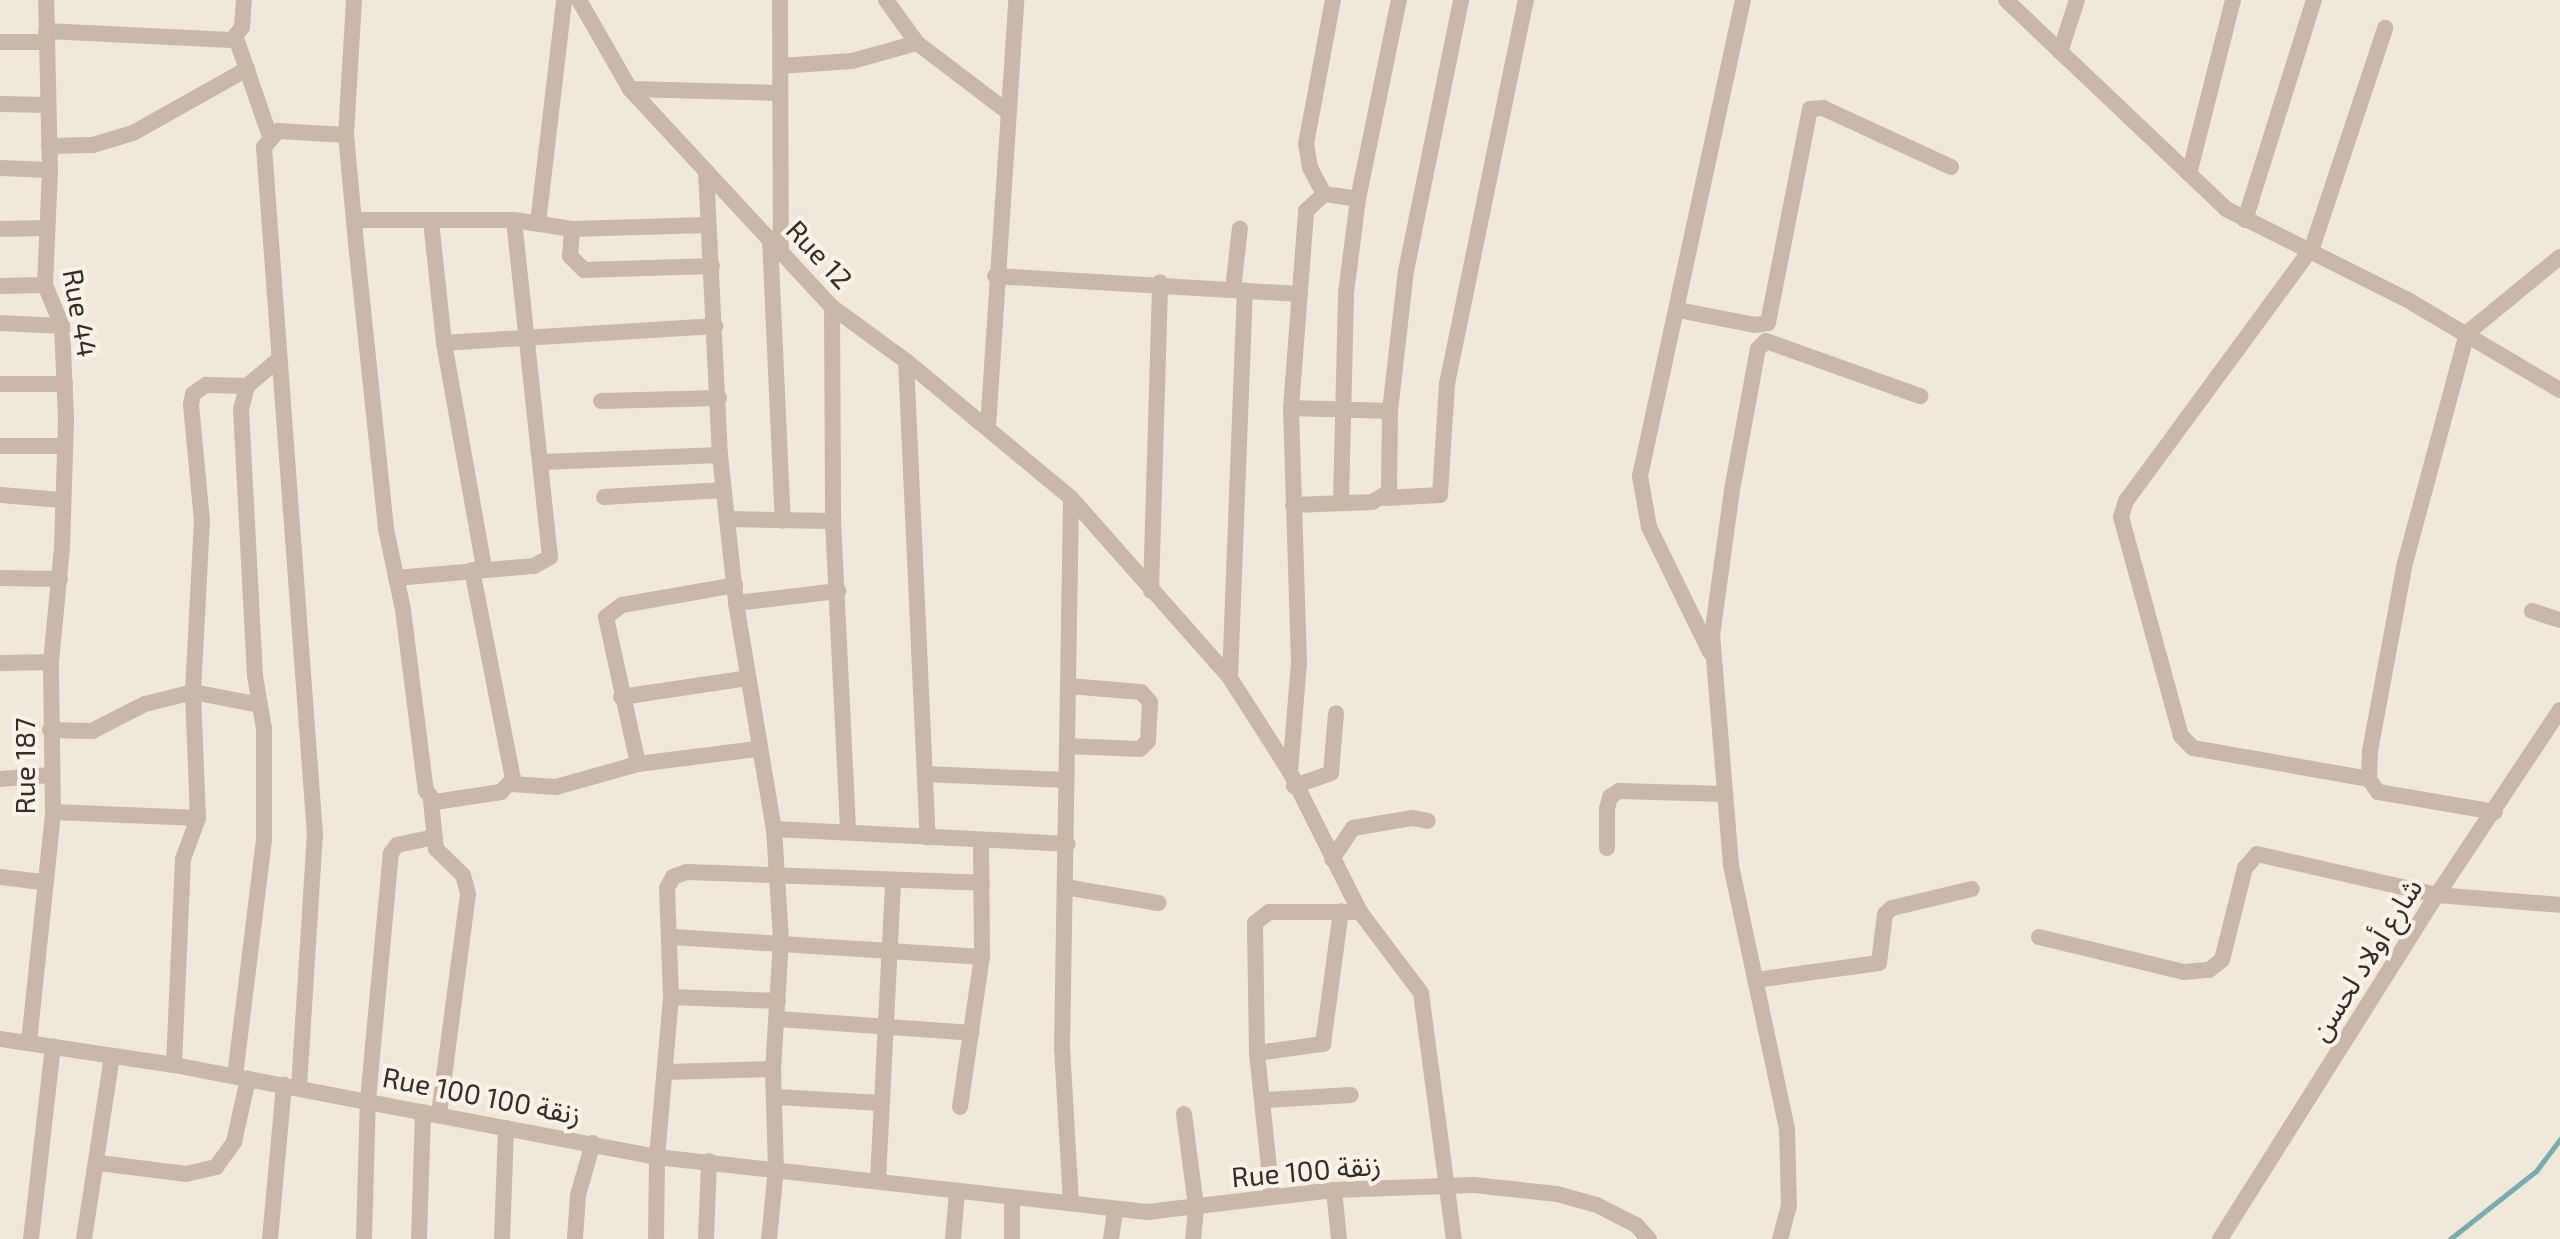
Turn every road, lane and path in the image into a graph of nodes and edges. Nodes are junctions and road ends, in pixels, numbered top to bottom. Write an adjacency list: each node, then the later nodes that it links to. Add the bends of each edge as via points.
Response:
1 (46, 0): 19 (street, Rue 44)
2 (244, 0): 20 (street)
3 (354, 0): 31 (street)
4 (564, 0): 45 (street)
5 (579, 0): 26 (street, Rue 12)
6 (780, 0): 24 (street)
7 (886, 0): 22 (street)
8 (1016, 0): 30 (street)
9 (1333, 0): 39 (street, via 1306,144 1310,168)
10 (1399, 0): 40 (street)
11 (1461, 0): 81 (street, via 1406,271)
12 (1526, 0): 92 (street, via 1447,384 1440,495)
13 (1743, 0): 63 (street)
14 (2006, 0): 23 (street)
15 (2077, 0): 23 (street)
16 (2233, 0): 38 (street)
17 (2314, 0): 43 (street)
18 (2385, 28): 52 (street)
19 (46, 36): 20 (street); 21 (street); 29 (street, Rue 44)
20 (236, 38): 25 (street)
21 (0, 42)
22 (917, 43): 24 (street, via 852,61); 30 (street)
23 (2060, 52): 38 (street)
24 (780, 66): 27 (street)
25 (247, 69): 32 (street); 33 (street, via 133,133 93,145)
26 (630, 89): 27 (street); 37 (street, Rue 12)
27 (780, 93): 53 (street)
28 (0, 104): 29 (street)
29 (47, 105): 33 (street, Rue 44)
30 (1008, 112): 56 (street)
31 (346, 135): 32 (street, via 314,130 278,131); 41 (street)
32 (270, 137): 70 (street, via 263,169)
33 (49, 146): 36 (street, Rue 44)
34 (1951, 167): 63 (street, via 1823,108 1810,109 1768,323)
35 (0, 168): 36 (street)
36 (50, 170): 47 (street, Rue 44)
37 (706, 171): 46 (street); 51 (street, Rue 12)
38 (2189, 174): 43 (street)
39 (1324, 194): 40 (street); 61 (street, via 1306,211)
40 (1358, 199): 80 (street, via 1341,332)
41 (354, 220): 44 (street); 100 (street)
42 (514, 220): 44 (street); 45 (street); 68 (street)
43 (2245, 220): 52 (street)
44 (431, 221): 69 (street)
45 (538, 223): 50 (street)
46 (707, 225): 50 (street); 55 (street)
47 (47, 228): 49 (street); 58 (street, Rue 44)
48 (1240, 228): 60 (street)
49 (0, 229)
50 (572, 229): 55 (street, via 570,256 584,270)
51 (770, 239): 53 (street, Rue 12); 96 (street)
52 (2312, 248): 67 (street); 127 (street, via 2126,501 2121,517 2181,736 2193,748)
53 (781, 253): 62 (street, Rue 12)
54 (2560, 257): 67 (street)
55 (712, 266): 66 (street)
56 (995, 276): 57 (street); 82 (street)
57 (1160, 282): 60 (street); 104 (street)
58 (45, 285): 59 (street); 65 (street, Rue 44)
59 (0, 286)
60 (1239, 290): 61 (street); 112 (street)
61 (1299, 294): 79 (street)
62 (832, 307): 71 (street, Rue 12); 97 (street)
63 (1678, 310): 108 (street, via 1640,476 1641,502)
64 (0, 323): 65 (street)
65 (62, 326): 73 (street, Rue 44)
66 (715, 326): 68 (street); 77 (street)
67 (2467, 333): 75 (street); 127 (street, via 2405,563)
68 (525, 337): 69 (street); 86 (street)
69 (444, 343): 98 (street)
70 (277, 361): 74 (street); 176 (street, via 315,835)
71 (906, 361): 82 (street, Rue 12); 123 (street)
72 (0, 384): 73 (street)
73 (65, 384): 84 (street, Rue 44)
74 (247, 386): 114 (street, via 206,385 193,394 191,405 202,521); 116 (street, via 241,409)
75 (2560, 390)
76 (1920, 396): 108 (street, via 1781,343 1761,345 1720,565)
77 (719, 398): 78 (street); 85 (street)
78 (601, 401)
79 (1291, 408): 80 (street); 94 (street)
80 (1341, 408): 81 (street); 93 (street)
81 (1390, 411): 92 (street)
82 (988, 427): 91 (street, Rue 12)
83 (0, 446): 84 (street)
84 (64, 446): 89 (street, Rue 44)
85 (720, 455): 86 (street); 87 (street)
86 (543, 462): 98 (street, via 550,557 534,566)
87 (724, 490): 90 (street); 95 (street)
88 (0, 495): 89 (street)
89 (61, 495): 101 (street, Rue 187)
90 (604, 497)
91 (1071, 498): 104 (street, Rue 12); 113 (street)
92 (1386, 498): 93 (street)
93 (1341, 501): 94 (street)
94 (1293, 505): 126 (street, via 1299,663)
95 (727, 519): 96 (street); 102 (street)
96 (783, 521): 97 (street)
97 (833, 521): 103 (street)
98 (478, 569): 100 (street); 129 (street)
99 (0, 578): 101 (street)
100 (396, 578): 131 (street)
101 (60, 579): 109 (street, Rue 187)
102 (735, 585): 105 (street); 115 (street, via 609,611 606,626)
103 (838, 591): 105 (street); 137 (street)
104 (1151, 591): 112 (street, Rue 12)
105 (736, 603): 111 (street)
106 (2532, 611): 107 (street)
107 (2560, 620)
108 (1714, 660): 130 (street)
109 (51, 662): 110 (street); 119 (street, Rue 187)
110 (0, 663)
111 (748, 678): 115 (street); 121 (street)
112 (1230, 678): 126 (street, Rue 12)
113 (1068, 686): 120 (street); 120 (street, via 1141,692 1150,702 1144,747)
114 (193, 692): 116 (street); 119 (street, via 145,704 92,731); 134 (street)
115 (621, 697): 122 (street)
116 (260, 705): 175 (street, via 264,839)
117 (2559, 712): 133 (street, شارع أولاد لحسن)
118 (1336, 713): 126 (street, via 1331,773)
119 (50, 730): 124 (street, Rue 187)
120 (1067, 746): 128 (street)
121 (757, 749): 122 (street); 136 (street)
122 (638, 764): 129 (street, via 556,787)
123 (925, 774): 128 (street); 139 (street)
124 (50, 775): 125 (street); 132 (street, Rue 187)
125 (0, 779)
126 (1292, 779): 143 (street, Rue 12)
127 (2369, 779): 133 (street, via 2378,792 2391,796)
128 (1066, 780): 141 (street)
129 (511, 784): 131 (street, via 479,797)
130 (1725, 794): 142 (street, via 1619,791 1610,797 1607,809); 161 (street, via 1731,865)
131 (431, 801): 138 (street)
132 (53, 812): 134 (street); 146 (street, Rue 187)
133 (2495, 812): 151 (street, شارع أولاد لحسن)
134 (198, 818): 172 (street, via 183,859)
135 (1428, 821): 143 (street, via 1413,818 1353,828)
136 (774, 829): 137 (street); 144 (street)
137 (848, 832): 139 (street)
138 (435, 837): 179 (street, via 397,845 391,853); 183 (street, via 439,855 463,875 468,894)
139 (928, 837): 140 (street)
140 (981, 843): 141 (street); 148 (street)
141 (1068, 844): 149 (street)
142 (1607, 848)
143 (1332, 859): 155 (street, Rue 12)
144 (776, 875): 147 (street); 156 (street, via 687,872 673,877 667,888); 158 (street)
145 (0, 877): 146 (street)
146 (42, 882): 168 (street, Rue 187)
147 (893, 883): 148 (street); 159 (street)
148 (982, 883): 160 (street)
149 (1065, 887): 152 (street); 197 (street, via 1062,1049)
150 (1972, 889): 161 (street, via 1892,908 1885,914 1879,963)
151 (2437, 895): 153 (street); 157 (street, via 2257,854 2245,868 2222,960 2209,970 2184,972); 218 (street, شارع أولاد لحسن)
152 (1159, 903)
153 (2560, 905)
154 (1341, 911): 155 (street); 170 (street, via 1323,1044); 170 (street, via 1269,912 1255,923)
155 (1360, 912): 192 (street, Rue 12, via 1421,993)
156 (673, 937): 158 (street); 162 (street)
157 (2039, 937)
158 (781, 940): 159 (street); 163 (street)
159 (890, 954): 160 (street); 165 (street)
160 (982, 957): 166 (street)
161 (1755, 980): 217 (street, via 1787,1129 1789,1206)
162 (671, 997): 163 (street); 174 (street)
163 (778, 1001): 164 (street)
164 (778, 1019): 165 (street); 173 (street)
165 (888, 1027): 166 (street); 181 (street)
166 (971, 1033): 182 (street)
167 (0, 1039): 168 (street, Rue 100 زنقة 100)
168 (29, 1042): 169 (street, Rue 100 زنقة 100)
169 (53, 1046): 171 (street, Rue 100 زنقة 100); 200 (street)
170 (1257, 1053): 180 (street)
171 (112, 1056): 172 (street, Rue 100 زنقة 100); 189 (street)
172 (174, 1065): 175 (street, Rue 100 زنقة 100)
173 (773, 1069): 174 (street); 178 (street)
174 (666, 1072): 187 (street)
175 (242, 1077): 176 (street, Rue 100 زنقة 100); 189 (street, via 234,1142 216,1167 186,1174)
176 (292, 1086): 179 (street, Rue 100 زنقة 100); 202 (street)
177 (1351, 1095): 180 (street)
178 (777, 1097): 181 (street); 190 (street)
179 (368, 1100): 183 (street, Rue 100 زنقة 100); 203 (street)
180 (1264, 1100): 195 (street)
181 (881, 1103): 191 (street)
182 (960, 1107)
183 (431, 1113): 185 (street, Rue 100 زنقة 100); 204 (street)
184 (1184, 1114): 198 (street)
185 (506, 1128): 186 (street, Rue 100 زنقة 100); 205 (street)
186 (593, 1143): 187 (street, Rue 100 زنقة 100); 206 (street, via 578,1195)
187 (657, 1157): 188 (street, Rue 100 زنقة 100); 207 (street)
188 (709, 1161): 190 (street, Rue 100 زنقة 100); 208 (street)
189 (99, 1163): 201 (street)
190 (776, 1168): 191 (street, Rue 100 زنقة 100); 209 (street)
191 (878, 1180): 194 (street, Rue 100 زنقة 100)
192 (1448, 1188): 193 (street, Rue 100 زنقة); 215 (street, Rue 12); 216 (street, Rue 100 زنقة, via 1474,1185 1557,1194 1597,1205 1636,1225)
193 (1334, 1190): 195 (street, Rue 100 زنقة); 214 (street)
194 (957, 1191): 196 (street, Rue 100 زنقة); 210 (street)
195 (1272, 1196): 198 (street, Rue 100 زنقة)
196 (1012, 1199): 197 (street, Rue 100 زنقة); 211 (street)
197 (1071, 1203): 199 (street, Rue 100 زنقة)
198 (1196, 1207): 199 (street, Rue 100 زنقة); 213 (street)
199 (1115, 1209): 212 (street)
200 (31, 1239)
201 (84, 1239)
202 (270, 1239)
203 (364, 1239)
204 (419, 1239)
205 (502, 1239)
206 (575, 1239)
207 (656, 1239)
208 (706, 1239)
209 (769, 1239)
210 (953, 1239)
211 (1012, 1239)
212 (1111, 1239)
213 (1193, 1239)
214 (1339, 1239)
215 (1454, 1239)
216 (1649, 1239)
217 (1780, 1239)
218 (2220, 1239)

